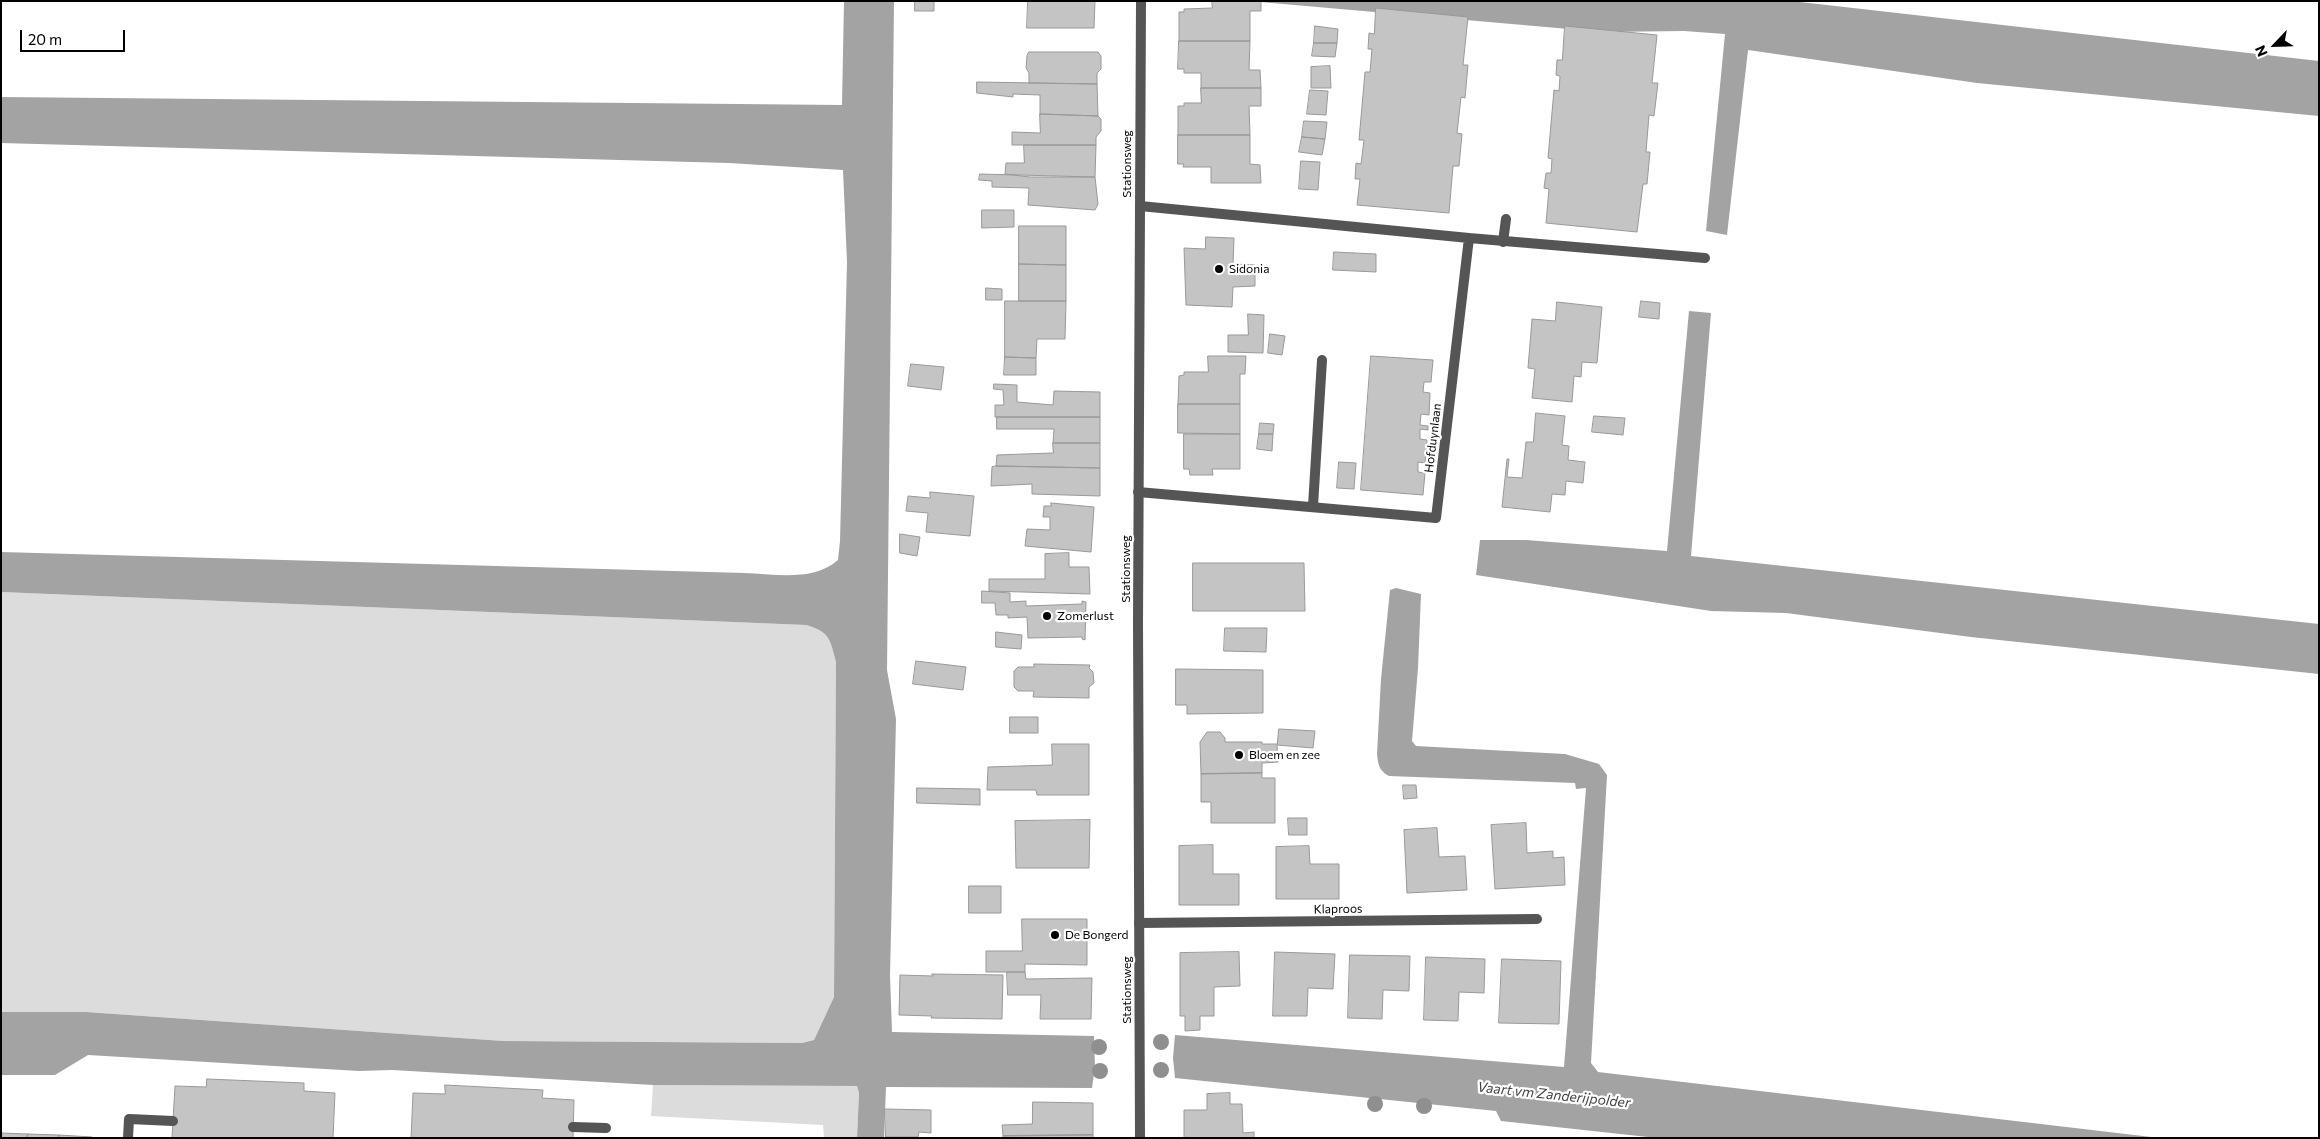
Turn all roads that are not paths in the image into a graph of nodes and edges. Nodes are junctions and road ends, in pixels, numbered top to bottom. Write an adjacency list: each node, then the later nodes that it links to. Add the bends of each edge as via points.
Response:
1 (1141, 1): 2 (street, Stationsweg)
2 (1140, 206): 4 (street); 8 (street, Stationsweg)
3 (1506, 219): 5 (street)
4 (1469, 238): 5 (street); 9 (street, Hofduynlaan, via 1436,518)
5 (1503, 242): 6 (street)
6 (1704, 258)
7 (1322, 360): 9 (street)
8 (1138, 492): 9 (street, Hofduynlaan); 11 (street, Stationsweg)
9 (1313, 506)
10 (1537, 919): 11 (street, Klaproos)
11 (1139, 923): 16 (street, Stationsweg)
12 (173, 1121): 15 (street, via 129,1119)
13 (573, 1127): 14 (street)
14 (606, 1128)
15 (128, 1138)
16 (1140, 1138)

